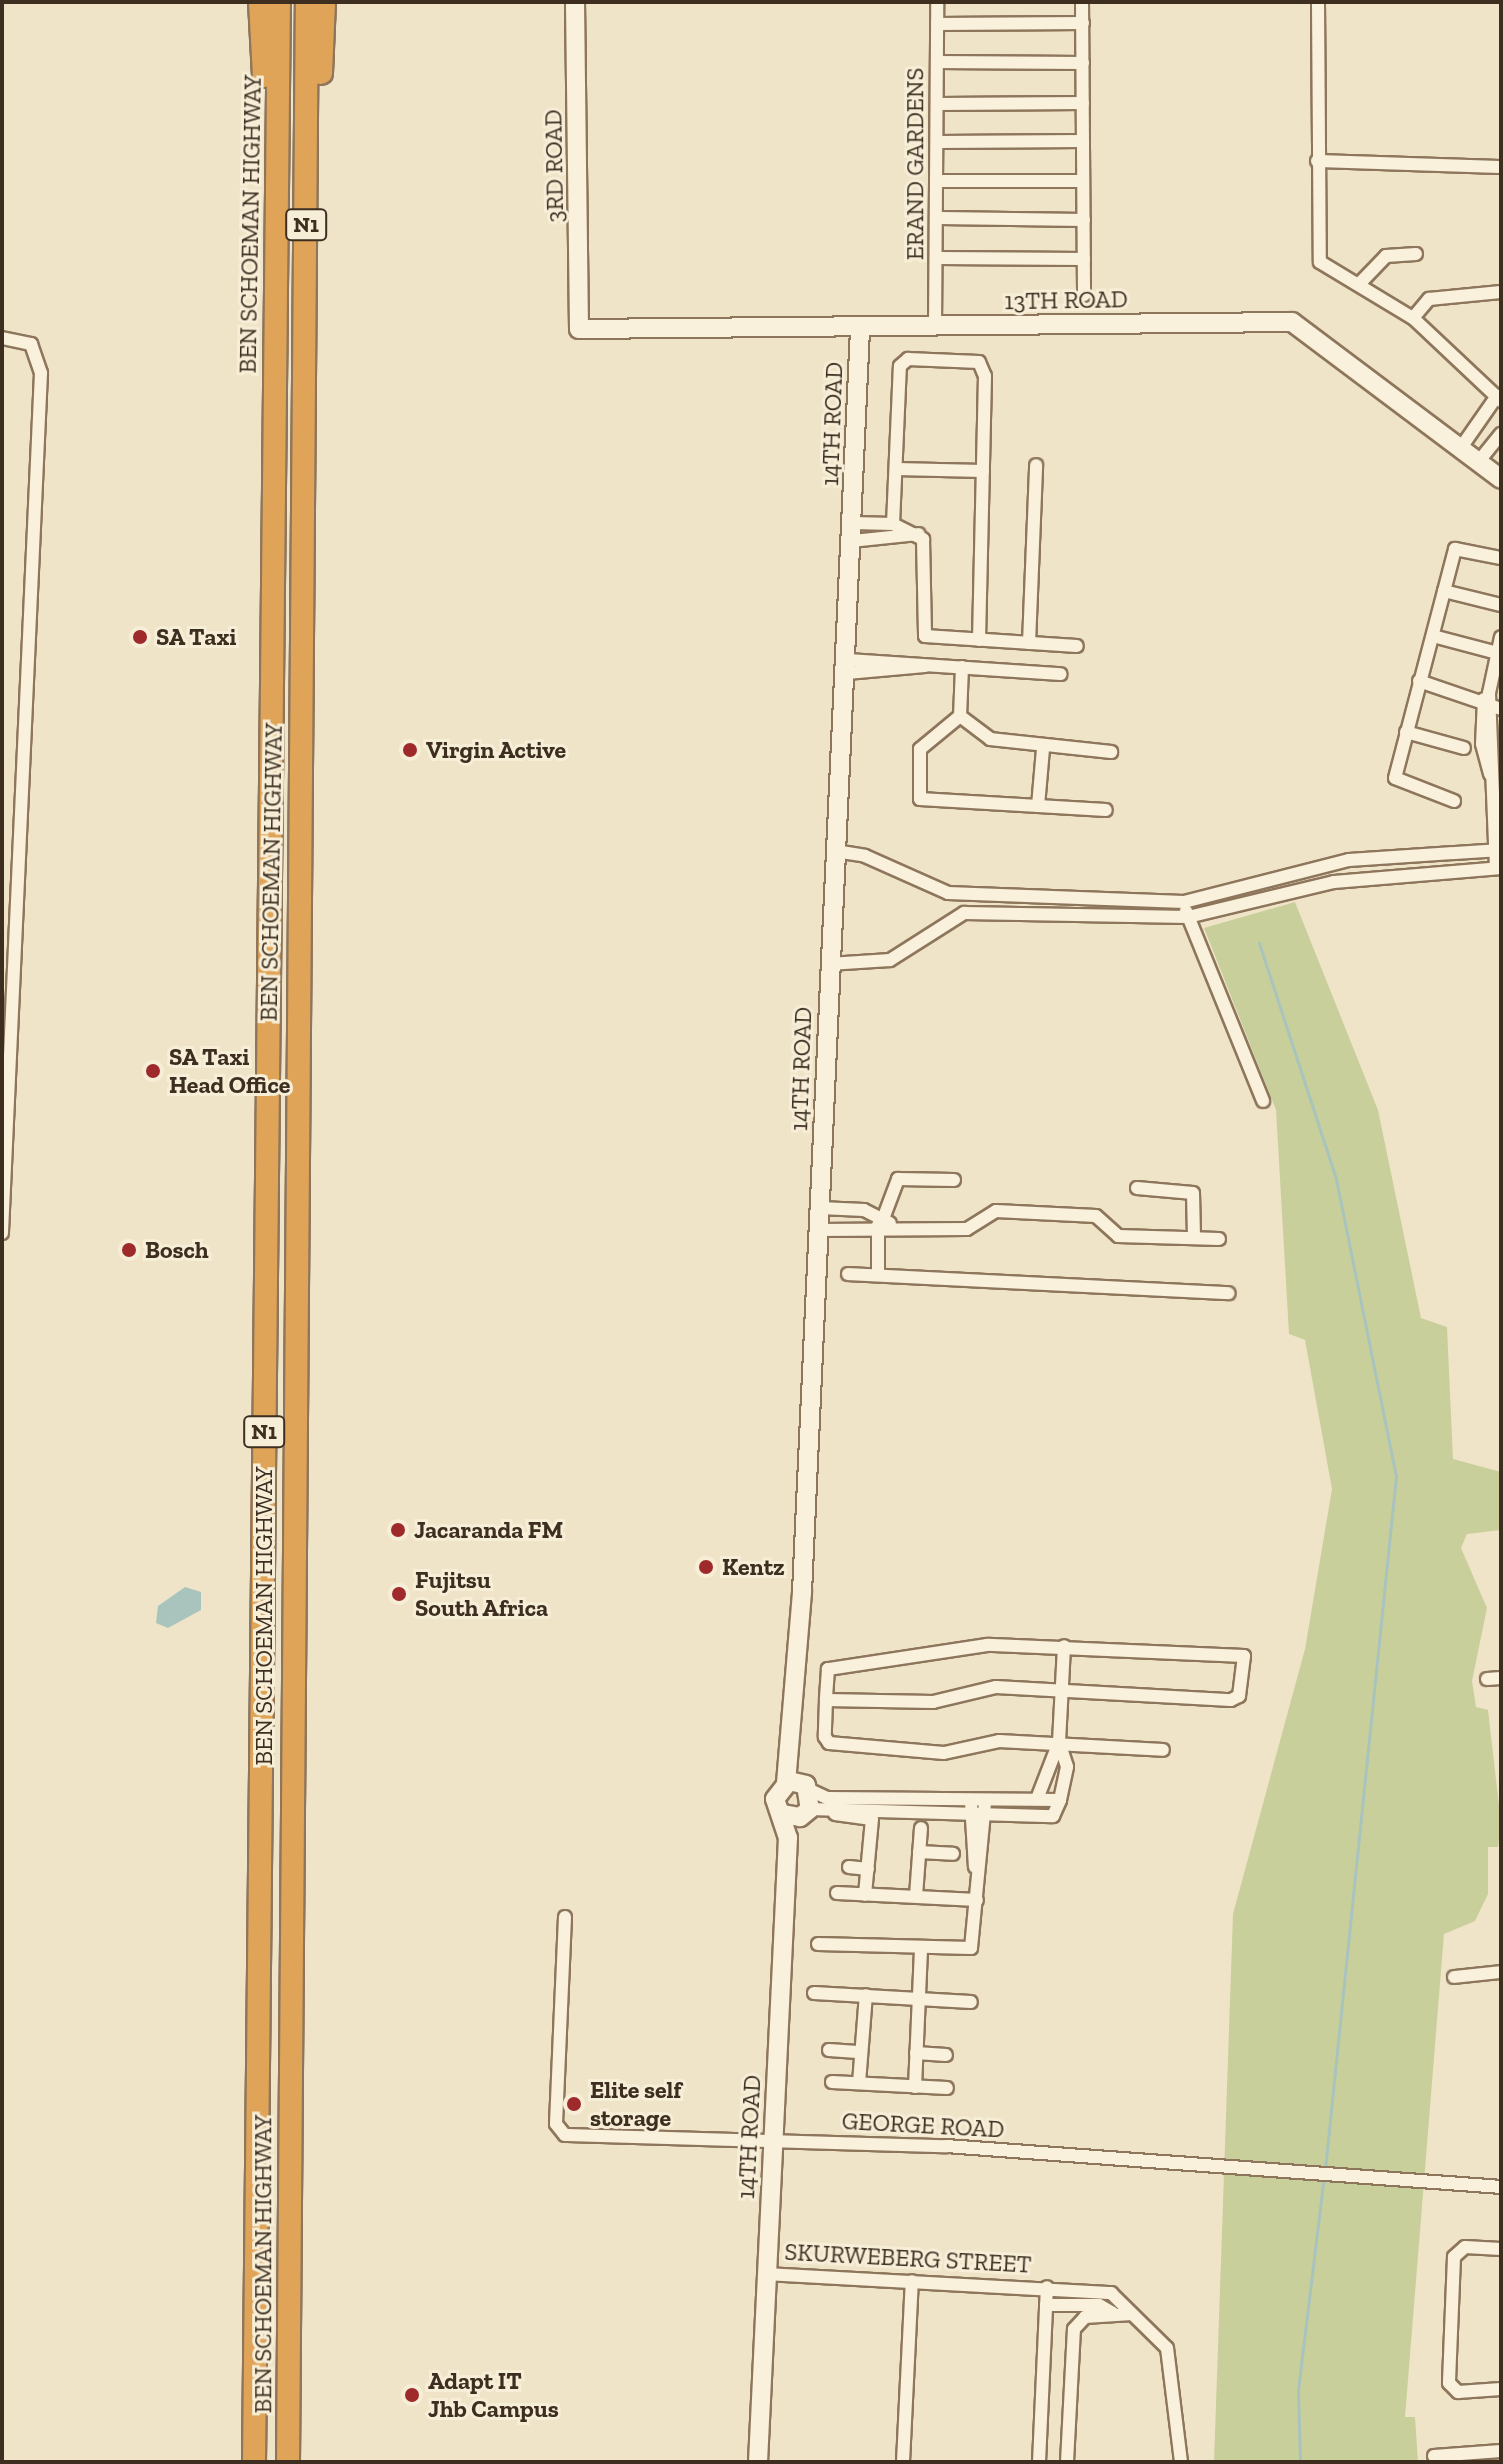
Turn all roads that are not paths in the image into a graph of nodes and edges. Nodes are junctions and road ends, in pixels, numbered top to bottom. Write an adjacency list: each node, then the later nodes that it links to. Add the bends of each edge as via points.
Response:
1 (260, 2): 29 (highway, via 265,243)
2 (279, 2): 29 (highway, BEN SCHOEMAN HIGHWAY / N1)
3 (307, 2): 37 (highway, BEN SCHOEMAN HIGHWAY / N1)
4 (324, 2): 37 (highway, via 317,384)
5 (575, 2): 33 (street, 3RD ROAD)
6 (937, 2): 10 (street, ERAND GARDENS)
7 (1082, 2): 9 (street)
8 (1318, 2): 17 (street)
9 (1083, 23): 10 (street); 12 (street)
10 (937, 24): 11 (street, ERAND GARDENS)
11 (937, 62): 12 (street); 14 (street, ERAND GARDENS)
12 (1083, 63): 13 (street)
13 (1083, 103): 14 (street); 15 (street)
14 (939, 104): 16 (street, ERAND GARDENS)
15 (1083, 141): 16 (street); 20 (street)
16 (939, 142): 19 (street, ERAND GARDENS)
17 (1317, 161): 18 (street); 26 (street, via 1320,262)
18 (1501, 167)
19 (940, 181): 20 (street); 21 (street, ERAND GARDENS)
20 (1083, 181): 22 (street)
21 (940, 218): 22 (street); 24 (street, ERAND GARDENS)
22 (1084, 220): 25 (street)
23 (1416, 254): 26 (street, via 1386,256)
24 (939, 258): 25 (street); 31 (street, ERAND GARDENS)
25 (1084, 259): 28 (street)
26 (1361, 282): 30 (street, via 1373,299)
27 (1501, 292): 30 (street, via 1429,299)
28 (1084, 295)
29 (274, 304): 143 (highway, BEN SCHOEMAN HIGHWAY / N1)
30 (1413, 318): 35 (street)
31 (935, 326): 32 (street, 13TH ROAD); 38 (street, 13TH ROAD, via 1292,322)
32 (860, 327): 33 (street, 13TH ROAD); 45 (street, 14TH ROAD)
33 (579, 329)
34 (2, 338): 81 (street, via 21,338 36,350 40,394)
35 (1499, 399): 38 (street)
36 (1501, 434): 39 (street)
37 (304, 449): 144 (highway, BEN SCHOEMAN HIGHWAY / N1)
38 (1460, 449): 39 (street, 13TH ROAD)
39 (1479, 461): 43 (street, 13TH ROAD)
40 (1036, 465): 53 (street)
41 (896, 469): 42 (street); 42 (street, via 900,366 908,359 972,358 985,376); 44 (street)
42 (983, 471): 52 (street)
43 (1501, 479)
44 (893, 524): 45 (street); 46 (street)
45 (853, 532): 46 (street); 56 (street, 14TH ROAD)
46 (919, 534): 52 (street, via 925,636)
47 (1501, 558): 48 (street, via 1457,546)
48 (1444, 591): 49 (street); 50 (street)
49 (1501, 605)
50 (1433, 636): 55 (street); 59 (street)
51 (1501, 637): 55 (street)
52 (979, 640): 53 (street)
53 (1029, 643): 54 (street)
54 (1077, 646)
55 (1499, 654): 60 (street)
56 (847, 667): 57 (street); 70 (street, 14TH ROAD)
57 (962, 667): 58 (street); 61 (street)
58 (1061, 674)
59 (1419, 681): 60 (street); 62 (street)
60 (1491, 703): 69 (street, via 1490,774)
61 (960, 716): 64 (street, via 990,739); 67 (street, via 932,732 920,749 918,797)
62 (1406, 732): 63 (street); 66 (street, via 1395,781)
63 (1464, 748)
64 (1043, 749): 65 (street); 67 (street)
65 (1111, 752)
66 (1454, 801)
67 (1038, 806): 68 (street)
68 (1106, 810)
69 (1498, 850): 71 (street); 72 (street, via 1349,860)
70 (835, 851): 72 (street, via 865,856 948,893); 74 (street, 14TH ROAD)
71 (1498, 868): 73 (street, via 1334,882)
72 (1184, 902): 73 (street)
73 (1188, 917): 74 (street, via 964,913 890,960); 75 (street)
74 (829, 964): 78 (street, 14TH ROAD)
75 (1263, 1101)
76 (954, 1180): 79 (street, via 898,1179)
77 (1137, 1188): 82 (street, via 1193,1193)
78 (820, 1208): 79 (street); 80 (street, 14TH ROAD)
79 (885, 1223): 80 (street); 82 (street, via 967,1229 996,1211 1096,1216 1118,1236); 84 (street)
80 (819, 1230): 97 (street, 14TH ROAD, via 801,1616)
81 (2, 1233)
82 (1194, 1238): 83 (street)
83 (1219, 1239)
84 (878, 1273): 85 (street); 86 (street)
85 (848, 1274)
86 (1229, 1293)
87 (1064, 1646): 90 (street); 90 (street, via 1241,1654 1247,1661 1239,1696 1231,1700); 91 (street, via 987,1645 887,1666 830,1667)
88 (1501, 1678): 89 (street)
89 (1487, 1679)
90 (1060, 1692): 91 (street, via 996,1687 933,1702); 92 (street)
91 (826, 1700): 92 (street, via 829,1743 944,1753 999,1741)
92 (1059, 1742): 93 (street); 98 (street); 99 (street, via 1067,1767)
93 (1163, 1750)
94 (896, 1794): 95 (street); 97 (street); 102 (street)
95 (972, 1795): 96 (street); 100 (street)
96 (986, 1796): 98 (street); 101 (street)
97 (799, 1799): 102 (street); 131 (street, 14TH ROAD)
98 (1037, 1799): 99 (street)
99 (1060, 1800): 101 (street, via 1055,1816)
100 (970, 1808): 101 (street); 102 (street); 109 (street)
101 (985, 1810): 109 (street)
102 (895, 1813)
103 (835, 1814): 108 (street, via 872,1819)
104 (921, 1828): 105 (street)
105 (919, 1852): 106 (street); 112 (street)
106 (953, 1854)
107 (849, 1867): 108 (street)
108 (868, 1869): 111 (street)
109 (977, 1874): 113 (street)
110 (837, 1893): 111 (street)
111 (865, 1895): 112 (street)
112 (916, 1896): 113 (street)
113 (977, 1900): 116 (street, via 971,1948)
114 (565, 1917): 131 (street, GEORGE ROAD, via 559,2131)
115 (818, 1944): 116 (street)
116 (921, 1949): 121 (street)
117 (1501, 1972): 118 (street)
118 (1454, 1977)
119 (814, 1993): 120 (street)
120 (866, 1995): 121 (street); 124 (street)
121 (918, 1997): 122 (street); 125 (street)
122 (971, 2002)
123 (829, 2050): 124 (street)
124 (861, 2052): 128 (street)
125 (916, 2053): 126 (street); 129 (street)
126 (946, 2055)
127 (832, 2082): 128 (street)
128 (859, 2083): 129 (street)
129 (915, 2087): 130 (street)
130 (947, 2088)
131 (777, 2140): 132 (street, GEORGE ROAD, via 1318,2170); 134 (street, 14TH ROAD)
132 (1501, 2187)
133 (1501, 2249): 140 (street, via 1465,2247 1454,2257 1449,2383 1458,2392)
134 (772, 2274): 135 (street, SKURWEBERG STREET); 145 (street, 14TH ROAD); 146 (street, 14TH ROAD)
135 (912, 2281): 136 (street, SKURWEBERG STREET); 147 (street)
136 (1047, 2287): 137 (street); 139 (street, SKURWEBERG STREET, via 1108,2292)
137 (1046, 2305): 138 (street, via 1099,2305); 148 (street)
138 (1113, 2313): 139 (street); 149 (street, via 1085,2317 1074,2329)
139 (1132, 2314): 150 (street, SKURWEBERG STREET, via 1167,2348)
140 (1501, 2389)
141 (1501, 2451): 142 (street)
142 (1434, 2456)
143 (254, 2462)
144 (288, 2462)
145 (758, 2462)
146 (767, 2462)
147 (903, 2462)
148 (1039, 2462)
149 (1067, 2462)
150 (1181, 2462)

